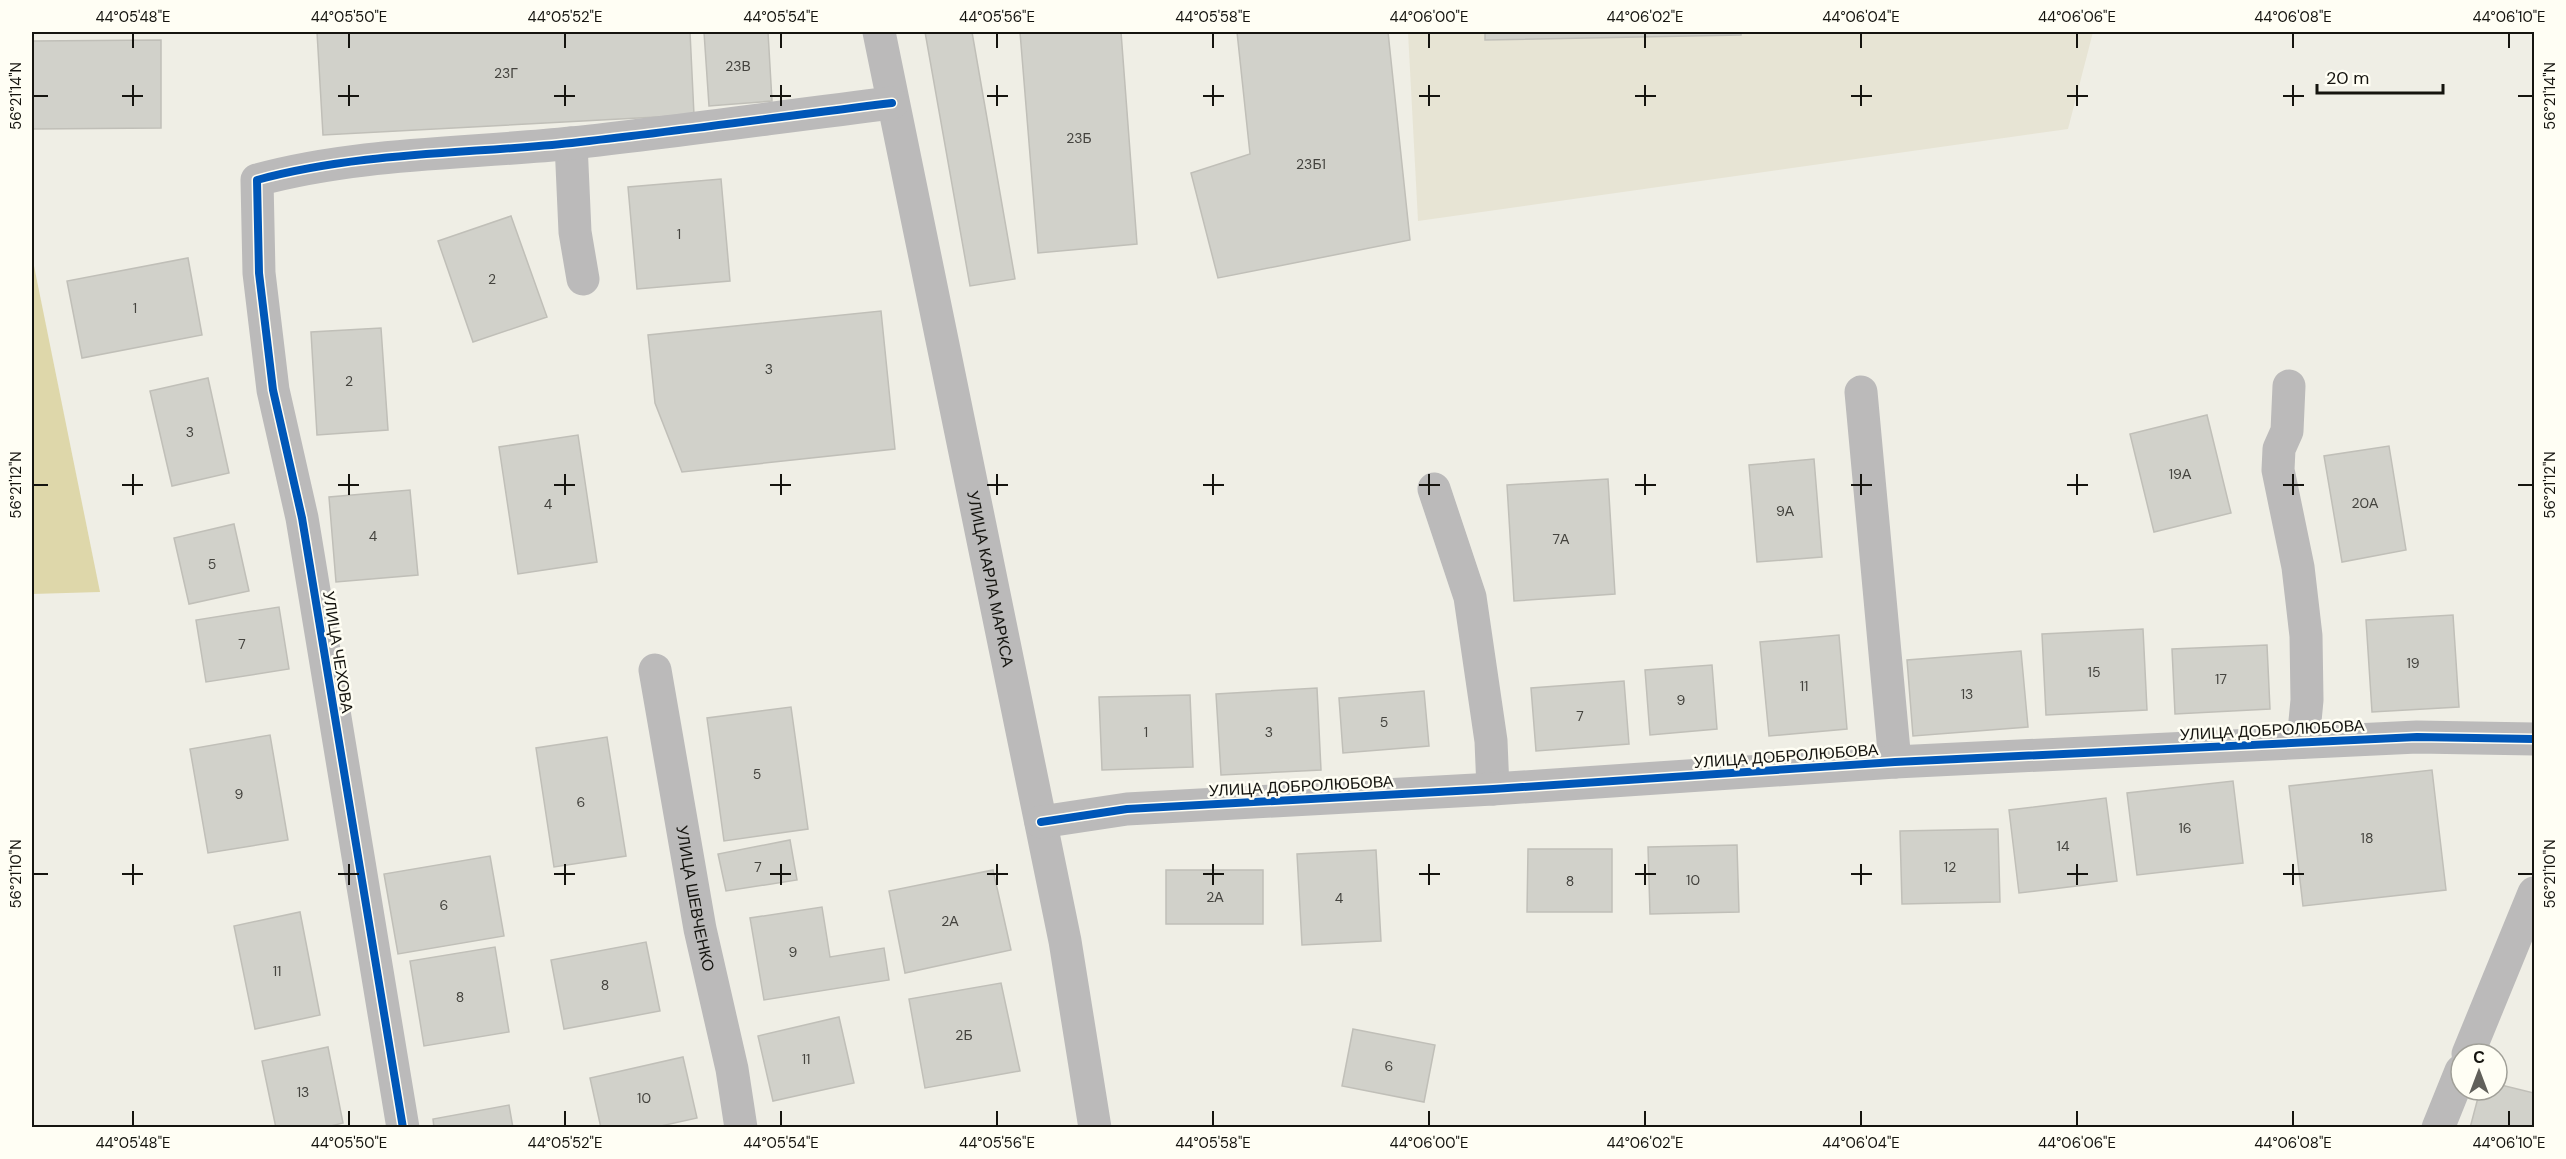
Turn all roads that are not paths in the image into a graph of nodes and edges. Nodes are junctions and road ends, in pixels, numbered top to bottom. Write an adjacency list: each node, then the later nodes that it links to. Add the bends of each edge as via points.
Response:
1 (879, 32): 2 (street, УЛИЦА КАРЛА МАРКСА)
2 (892, 103): 3 (street); 13 (street, УЛИЦА КАРЛА МАРКСА)
3 (571, 143): 4 (street, via 575,232); 17 (street, УЛИЦА ЧЕХОВА, via 364,159 302,168 257,180 259,273 273,390 302,518)
4 (582, 279)
5 (2289, 386): 10 (street, via 2287,430 2278,449 2278,471 2298,567 2306,636)
6 (1861, 392): 11 (street)
7 (1434, 489): 12 (street, via 1470,597 1491,741)
8 (655, 670): 18 (street, УЛИЦА ШЕВЧЕНКО, via 700,929 732,1069)
9 (2535, 739): 10 (street, УЛИЦА ДОБРОЛЮБОВА, via 2417,737)
10 (2303, 742): 11 (street, УЛИЦА ДОБРОЛЮБОВА)
11 (1895, 762): 12 (street, УЛИЦА ДОБРОЛЮБОВА)
12 (1493, 789): 13 (street, УЛИЦА ДОБРОЛЮБОВА, via 1127,809)
13 (1041, 822): 19 (street, УЛИЦА КАРЛА МАРКСА)
14 (2535, 892): 15 (street)
15 (2473, 1042)
16 (2449, 1101): 20 (street)
17 (403, 1128)
18 (741, 1128)
19 (1095, 1128)
20 (2438, 1128)

